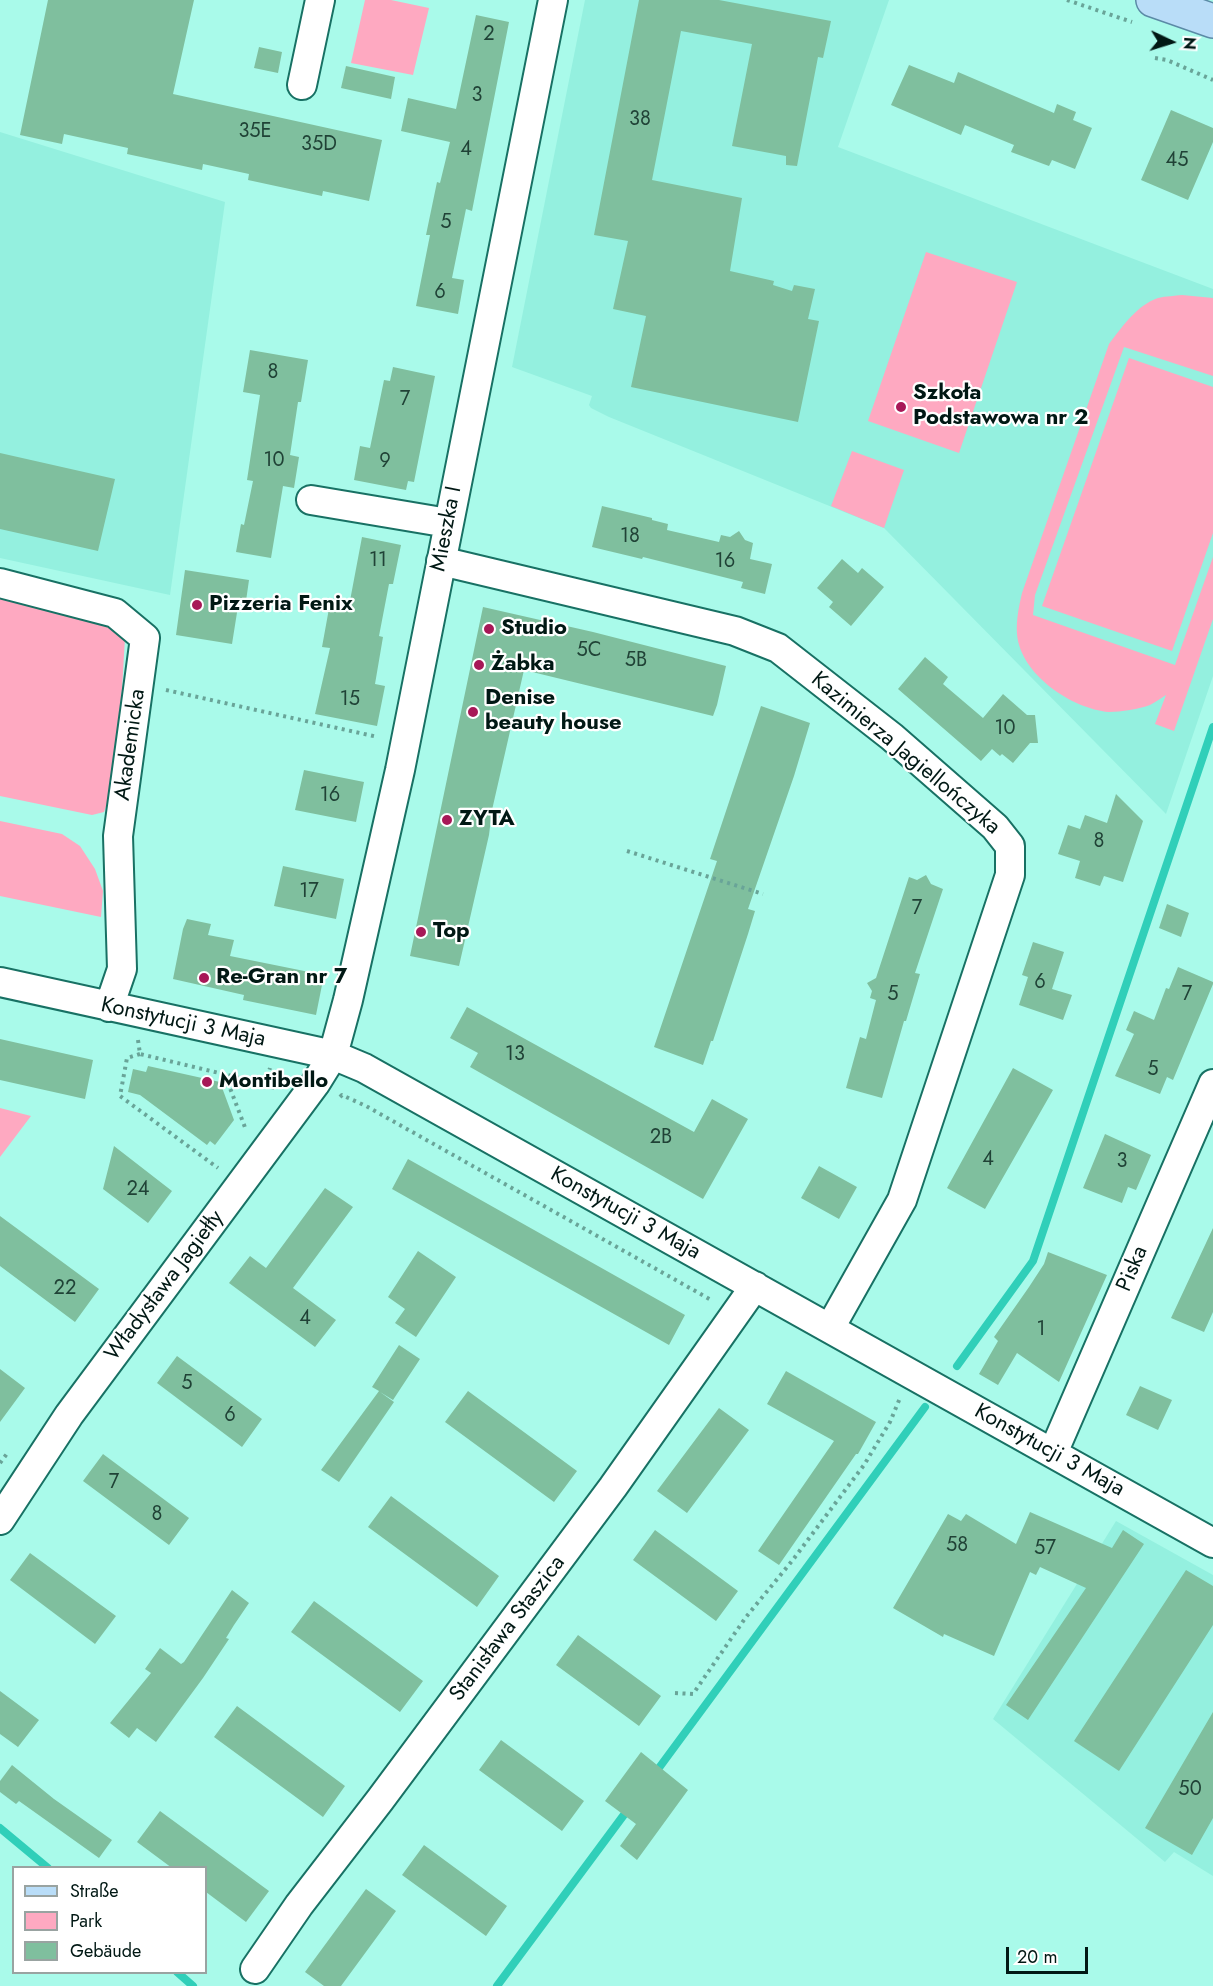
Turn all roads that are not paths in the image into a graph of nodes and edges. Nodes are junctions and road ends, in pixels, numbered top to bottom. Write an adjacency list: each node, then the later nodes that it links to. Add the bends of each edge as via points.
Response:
1 (320, 0): 5 (street)
2 (553, 0): 7 (street, Mieszka I)
3 (1153, 0): 4 (main road)
4 (1213, 21)
5 (302, 85)
6 (312, 500): 7 (street)
7 (448, 523): 8 (street, Mieszka I)
8 (441, 561): 12 (street, Mieszka I, via 392,740 348,1000); 15 (street, Kazimierza Jagiellończyka, via 735,631 778,648 892,737 995,827 1010,846 1010,875 902,1200)
9 (0, 583): 11 (street, Akademicka, via 115,613 145,638 118,836 122,969)
10 (0, 982): 11 (street, Konstytucji 3 Maja)
11 (109, 1007): 12 (street, Konstytucji 3 Maja)
12 (333, 1055): 14 (street, Konstytucji 3 Maja, via 384,1079); 17 (street, Władysława Jagiełły, via 69,1415)
13 (1213, 1084): 16 (street, Piska)
14 (755, 1286): 15 (street, Konstytucji 3 Maja); 19 (street, Stanisława Staszica, via 614,1487)
15 (830, 1328): 16 (street, Konstytucji 3 Maja)
16 (1053, 1454): 18 (street, Konstytucji 3 Maja)
17 (0, 1520)
18 (1213, 1543)
19 (255, 1968)

